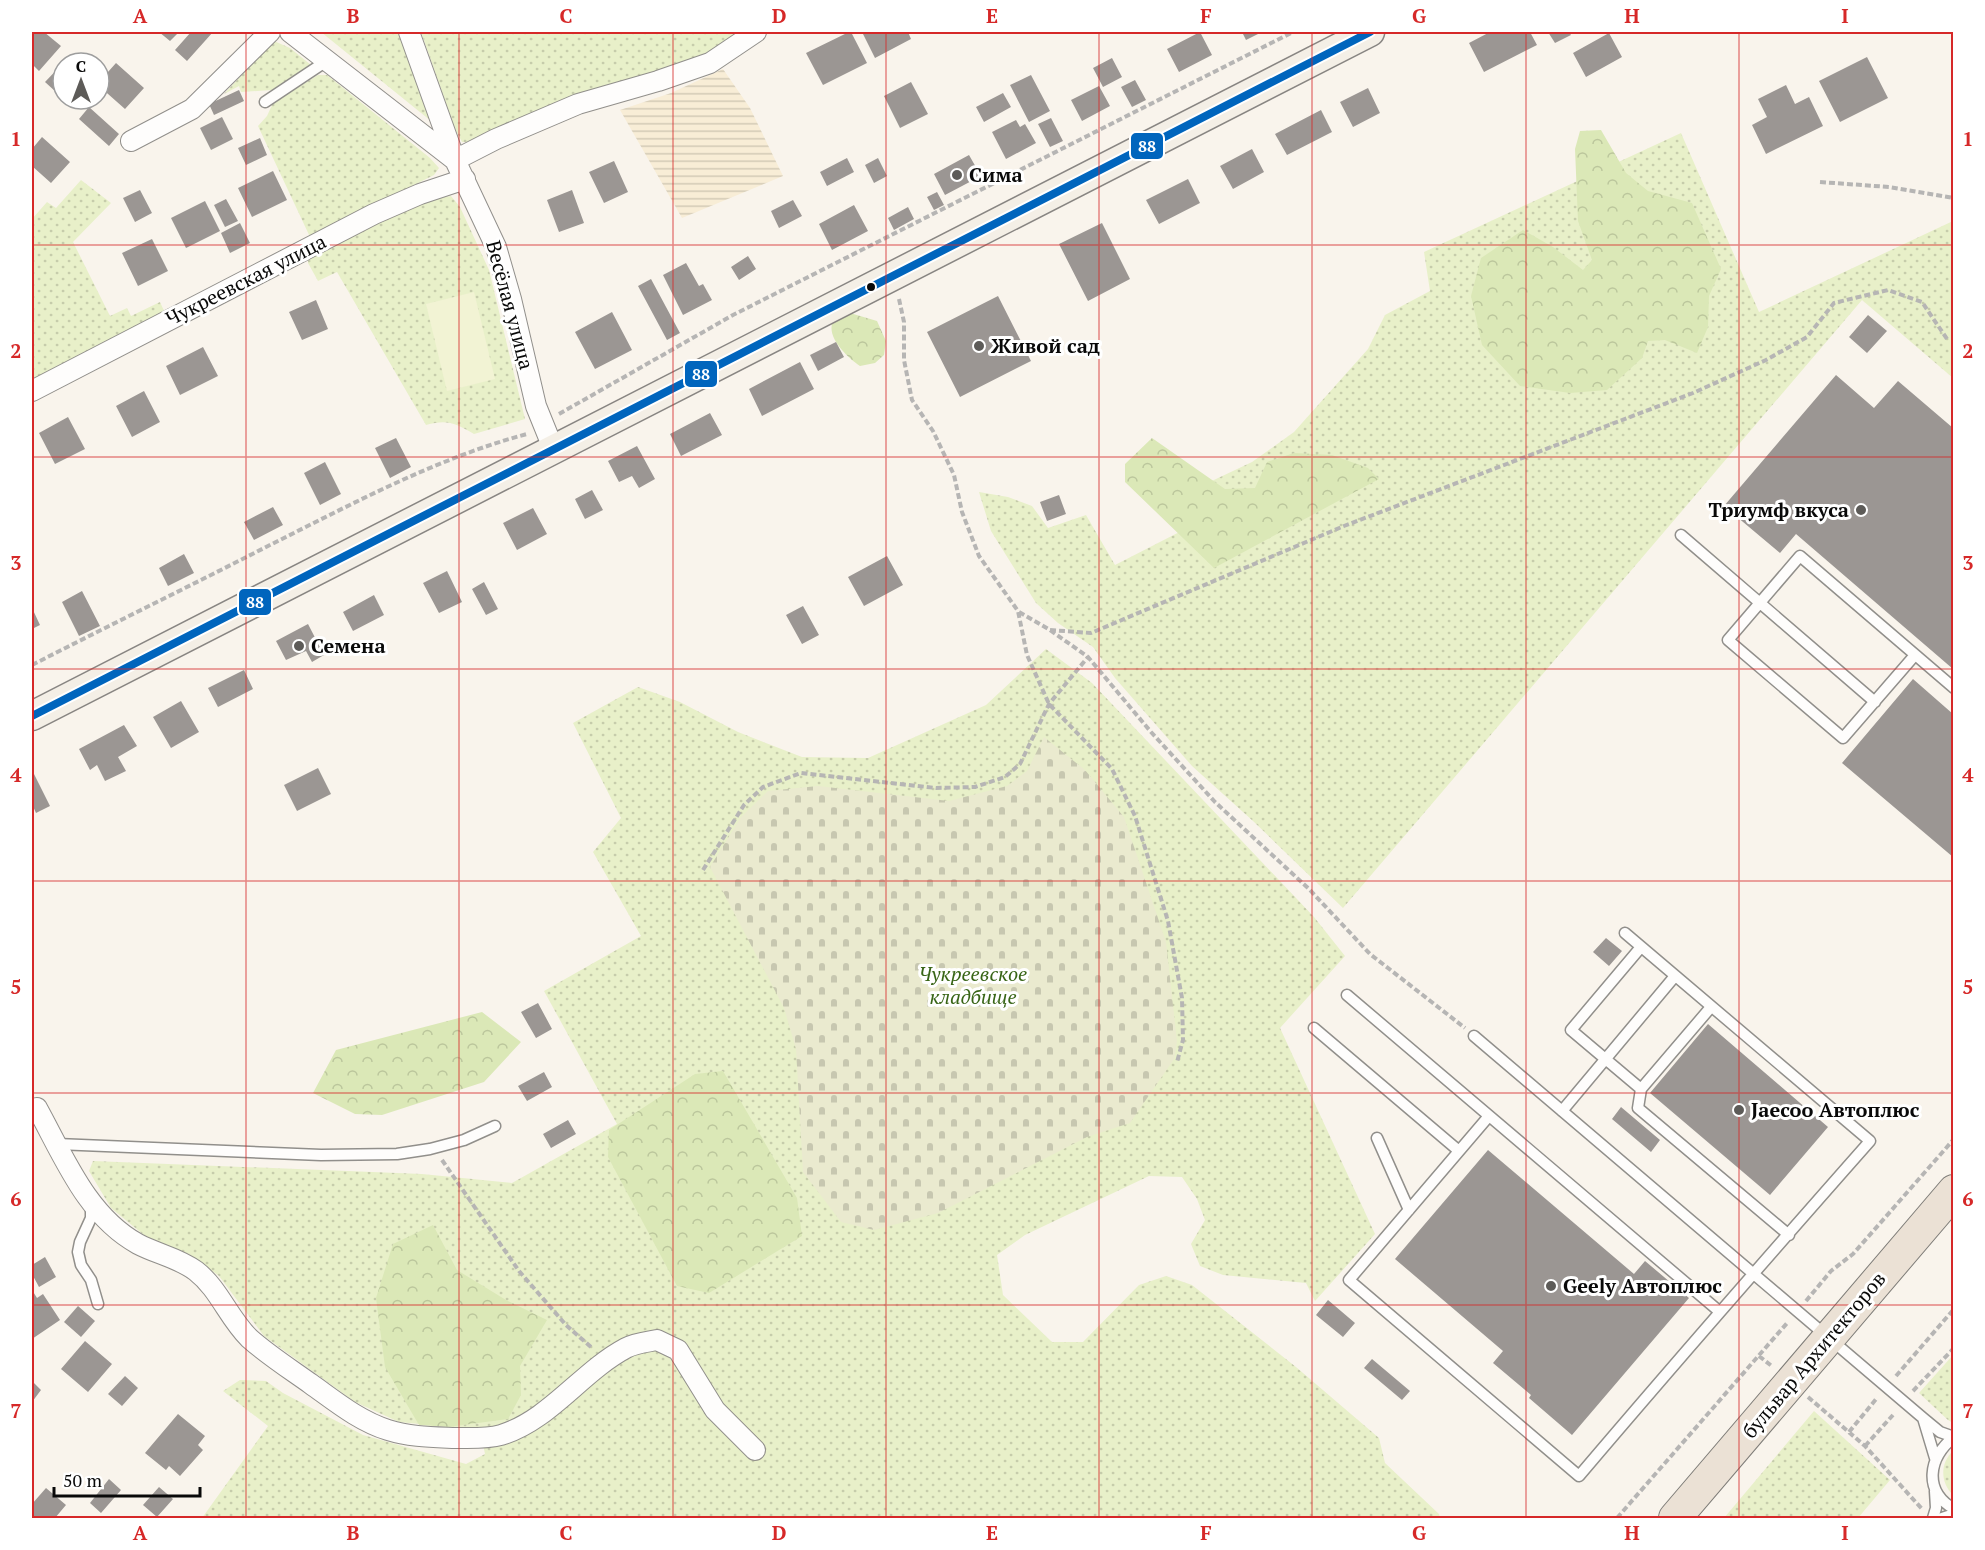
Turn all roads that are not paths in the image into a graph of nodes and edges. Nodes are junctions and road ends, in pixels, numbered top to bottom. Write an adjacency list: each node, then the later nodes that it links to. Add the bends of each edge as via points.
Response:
1 (270, 32): 8 (street, via 192,110)
2 (290, 32): 6 (street, Весёлая улица)
3 (409, 32): 9 (street)
4 (756, 32): 9 (street, via 710,63 578,104)
5 (1370, 32): 12 (main road, via 896,274)
6 (328, 60): 7 (lane); 9 (street, Весёлая улица)
7 (265, 102)
8 (131, 141)
9 (455, 160): 10 (street, Весёлая улица)
10 (465, 179): 11 (street, Чукреевская улица, via 374,214); 12 (street, Весёлая улица, via 496,247)
11 (32, 391)
12 (548, 436): 18 (main road)
13 (1681, 536): 14 (lane)
14 (1760, 603): 15 (lane, via 1800,556); 17 (lane); 17 (lane, via 1728,640 1843,738)
15 (1915, 655): 16 (lane); 17 (lane)
16 (1953, 688)
17 (1875, 702)
18 (32, 716)
19 (1625, 933): 20 (lane)
20 (1641, 947): 21 (lane); 26 (lane, via 1571,1030)
21 (1675, 976): 23 (lane); 26 (lane)
22 (1347, 995): 30 (lane)
23 (1711, 1007): 27 (lane); 39 (lane, via 1870,1141)
24 (1314, 1028): 34 (lane)
25 (1474, 1036): 29 (lane)
26 (1605, 1059): 27 (lane); 29 (lane)
27 (1641, 1089): 39 (lane, via 1638,1108)
28 (33, 1106): 33 (street)
29 (1562, 1111): 40 (lane)
30 (1489, 1116): 34 (lane); 42 (lane)
31 (495, 1126): 33 (lane, via 464,1140 397,1154 321,1155)
32 (1377, 1138): 37 (lane)
33 (57, 1144): 36 (street)
34 (1459, 1151): 37 (lane)
35 (1953, 1191): 43 (main road, бульвар Архитекторов)
36 (91, 1204): 41 (lane, via 91,1218 78,1252); 47 (street, via 138,1244 195,1270 216,1290 249,1337 276,1360 362,1420 388,1430 421,1437 499,1436 536,1420 573,1386 627,1347 657,1340 678,1350 715,1410)
37 (1409, 1210): 42 (lane, via 1349,1280 1580,1476)
38 (1953, 1222): 43 (main road, бульвар Архитекторов)
39 (1789, 1234): 40 (lane)
40 (1754, 1274): 42 (lane); 43 (lane)
41 (98, 1305)
42 (1720, 1312)
43 (1836, 1344): 44 (main road, бульвар Архитекторов); 45 (lane)
44 (1798, 1388): 52 (main road, бульвар Архитекторов); 53 (main road, бульвар Архитекторов)
45 (1923, 1418): 46 (lane); 48 (lane)
46 (1953, 1437): 48 (lane)
47 (755, 1450)
48 (1935, 1458): 49 (lane)
49 (1935, 1491): 50 (lane); 51 (lane, via 1936,1508)
50 (1953, 1512): 54 (lane)
51 (1929, 1515)
52 (1675, 1518)
53 (1698, 1518)
54 (1942, 1518)

